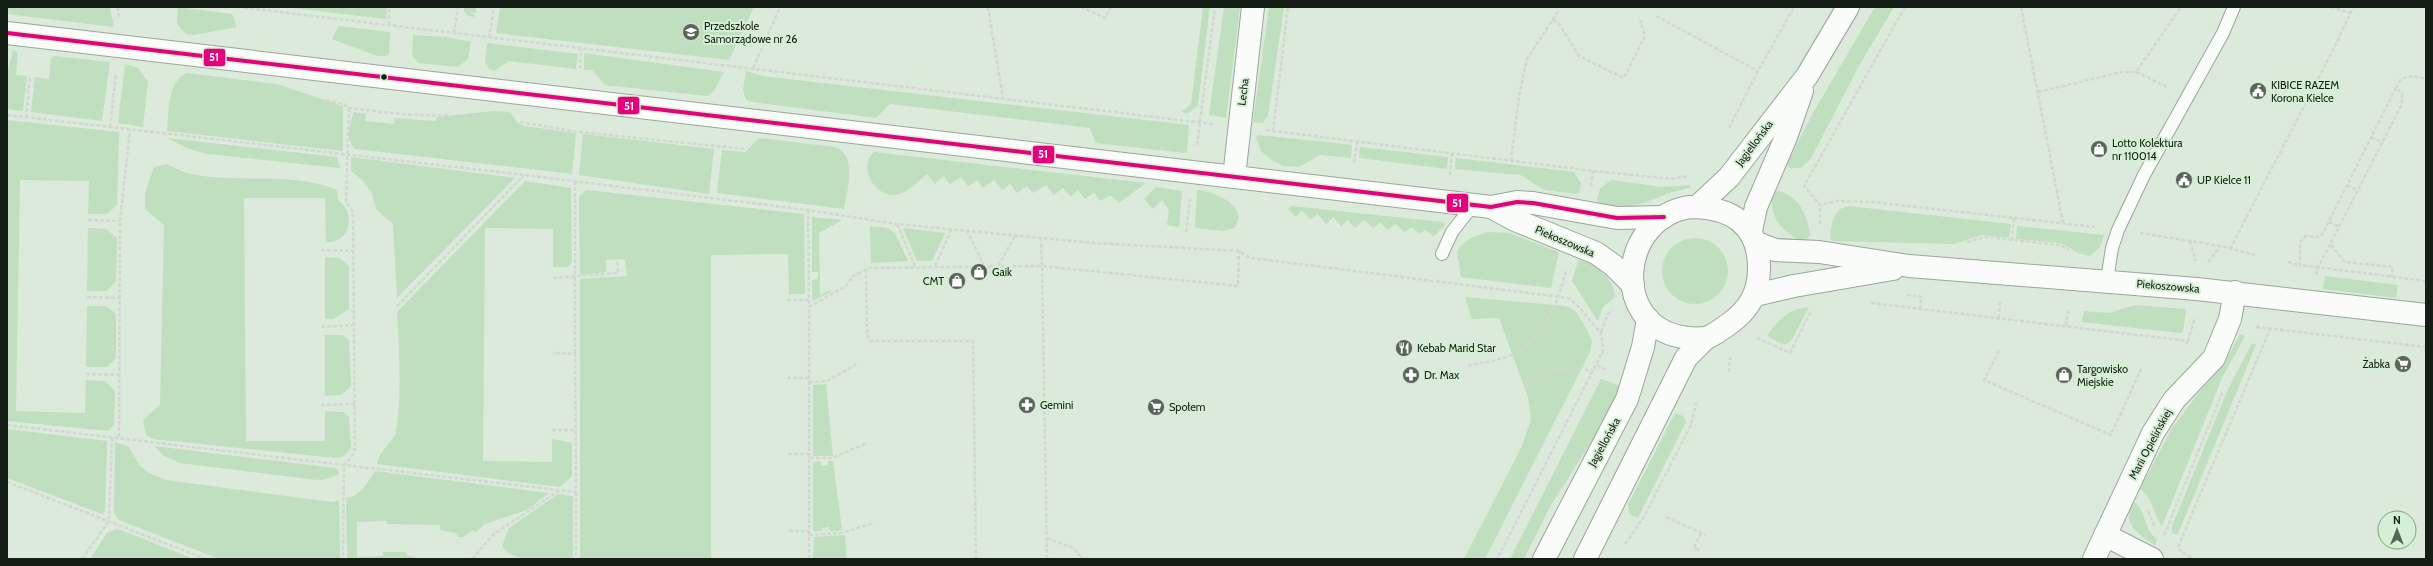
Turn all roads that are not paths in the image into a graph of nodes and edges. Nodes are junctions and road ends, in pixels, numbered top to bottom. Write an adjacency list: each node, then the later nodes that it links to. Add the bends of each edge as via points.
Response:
1 (1253, 7): 6 (street, Lecha)
2 (1848, 7): 5 (street, Jagiellońska)
3 (2234, 7): 13 (lane, via 2223,33 2144,175 2118,230)
4 (7, 33): 6 (street, Piekoszowska)
5 (1807, 76): 8 (street, Jagiellońska, via 1729,177); 10 (street, Jagiellońska, via 1786,137 1756,207)
6 (1234, 177): 7 (street, Piekoszowska)
7 (1482, 206): 9 (street, Piekoszowska, via 1517,202 1616,218); 11 (lane, via 1452,232); 14 (street, Piekoszowska, via 1596,253)
8 (1698, 207): 9 (street, via 1683,208); 10 (street, via 1730,214 1744,223)
9 (1664, 217): 14 (street, via 1647,231 1638,246 1632,264)
10 (1754, 237): 12 (street, Piekoszowska, via 1775,250 1819,252); 16 (street, via 1759,271)
11 (1442, 254)
12 (1909, 266): 13 (street, Piekoszowska); 16 (street, Piekoszowska)
13 (2107, 280): 15 (street, Piekoszowska)
14 (1633, 284): 18 (street, via 1639,304)
15 (2235, 292): 17 (street, Piekoszowska); 20 (street, Marii Opielińskiej, via 2230,319 2214,358 2166,412 2125,489)
16 (1755, 295): 19 (street, via 1746,310 1736,319)
17 (2426, 315)
18 (1648, 319): 19 (street, via 1673,335); 22 (street, Jagiellońska, via 1643,347 1627,399)
19 (1706, 338): 23 (street, via 1686,358)
20 (2105, 535): 21 (street); 24 (street, Marii Opielińskiej)
21 (2157, 550)
22 (1544, 559)
23 (1585, 559)
24 (2094, 559)

